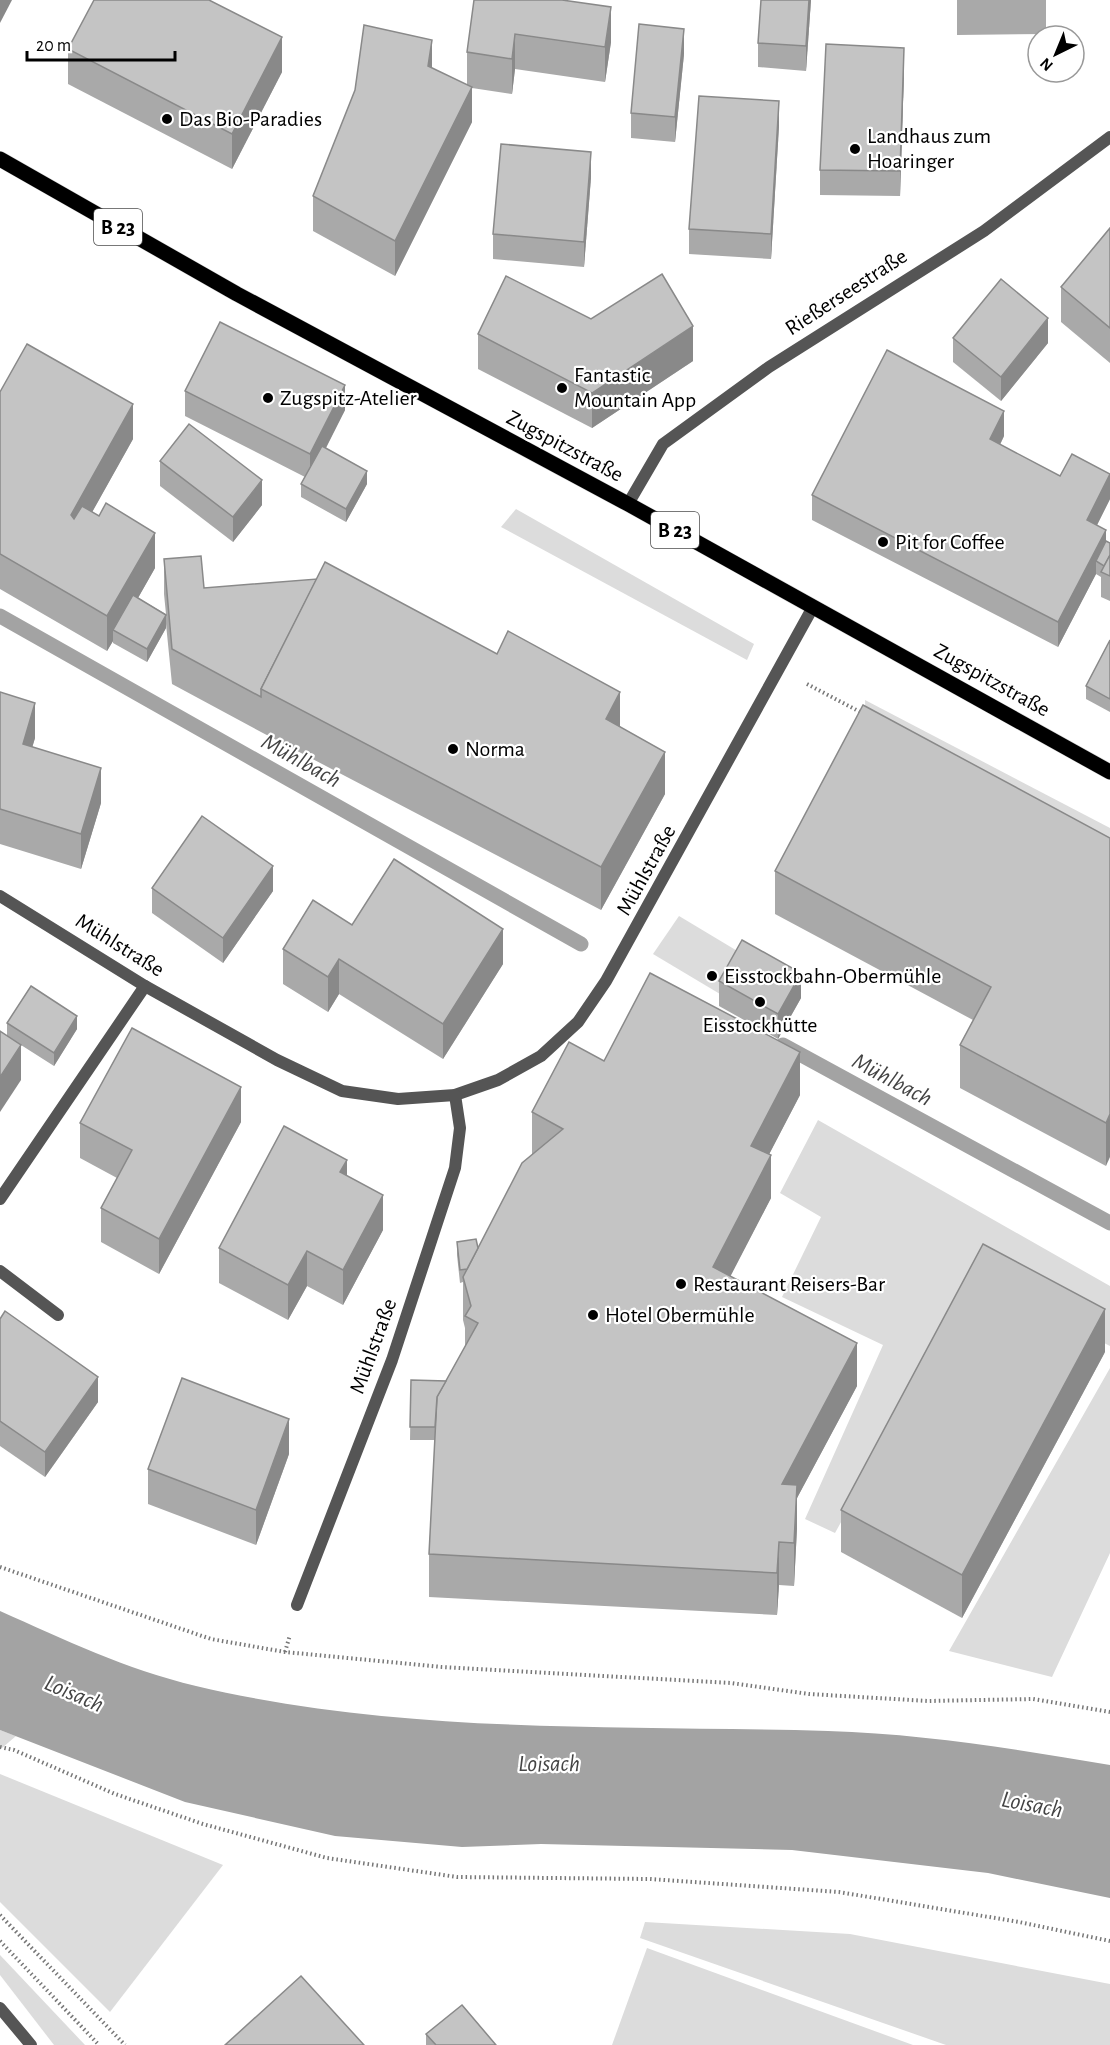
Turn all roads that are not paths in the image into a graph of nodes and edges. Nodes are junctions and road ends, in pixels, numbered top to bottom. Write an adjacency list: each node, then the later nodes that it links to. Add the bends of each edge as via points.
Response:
1 (1110, 137): 3 (street, Rießerseestraße, via 984,231 769,367 663,444)
2 (0, 159): 3 (main road, Zugspitzstraße / B 23, via 427,398)
3 (628, 504): 4 (main road, Zugspitzstraße / B 23)
4 (813, 607): 5 (main road, Zugspitzstraße / B 23); 8 (street, Mühlstraße, via 628,945 578,1022 541,1056 498,1080)
5 (1110, 772)
6 (0, 896): 7 (street, Mühlstraße)
7 (145, 987): 8 (street, Mühlstraße, via 342,1091 398,1099); 9 (street)
8 (455, 1095): 12 (street, Mühlstraße, via 460,1128 455,1168 392,1360)
9 (0, 1199)
10 (0, 1271): 11 (street)
11 (58, 1315)
12 (297, 1605)
13 (0, 2008): 14 (street)
14 (31, 2045)

